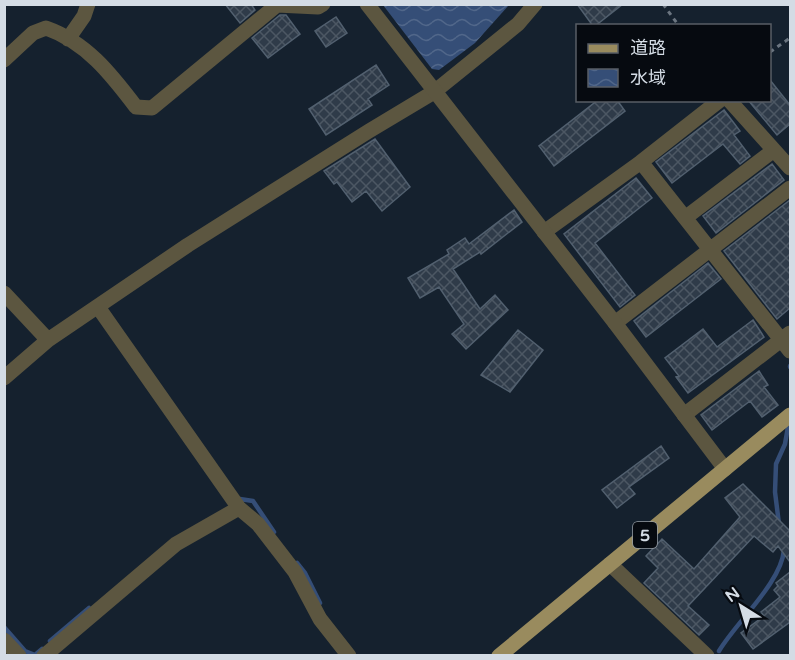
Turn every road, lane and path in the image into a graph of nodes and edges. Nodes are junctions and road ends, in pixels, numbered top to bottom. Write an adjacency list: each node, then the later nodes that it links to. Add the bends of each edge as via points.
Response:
1 (88, 4): 8 (street)
2 (323, 4): 8 (street, via 277,5 152,108 136,107 107,69)
3 (367, 4): 11 (street)
4 (535, 4): 11 (street, via 518,24)
5 (663, 4): 6 (path)
6 (677, 24)
7 (790, 38): 9 (path)
8 (68, 39): 10 (street, via 46,28 33,33)
9 (771, 51)
10 (4, 60)
11 (434, 92): 19 (street); 22 (street, via 188,245)
12 (717, 102): 15 (street)
13 (731, 102): 14 (street)
14 (774, 150): 16 (street); 18 (street)
15 (641, 162): 18 (street); 19 (street)
16 (790, 168)
17 (790, 188): 20 (street)
18 (685, 218): 20 (street)
19 (544, 232): 23 (street)
20 (710, 250): 23 (street); 25 (street)
21 (4, 293): 24 (street)
22 (98, 307): 24 (street); 30 (street)
23 (615, 323): 27 (street)
24 (48, 340): 26 (street)
25 (788, 343): 27 (street)
26 (4, 378)
27 (684, 415): 29 (street)
28 (790, 415): 29 (main road, 5)
29 (725, 469): 31 (main road, 5)
30 (239, 508): 34 (street, via 176,544); 35 (street, via 258,524 295,572 320,619)
31 (609, 564): 36 (main road, 5); 37 (street)
32 (4, 640): 33 (street)
33 (19, 656)
34 (44, 656)
35 (350, 656)
36 (499, 656)
37 (707, 656)

